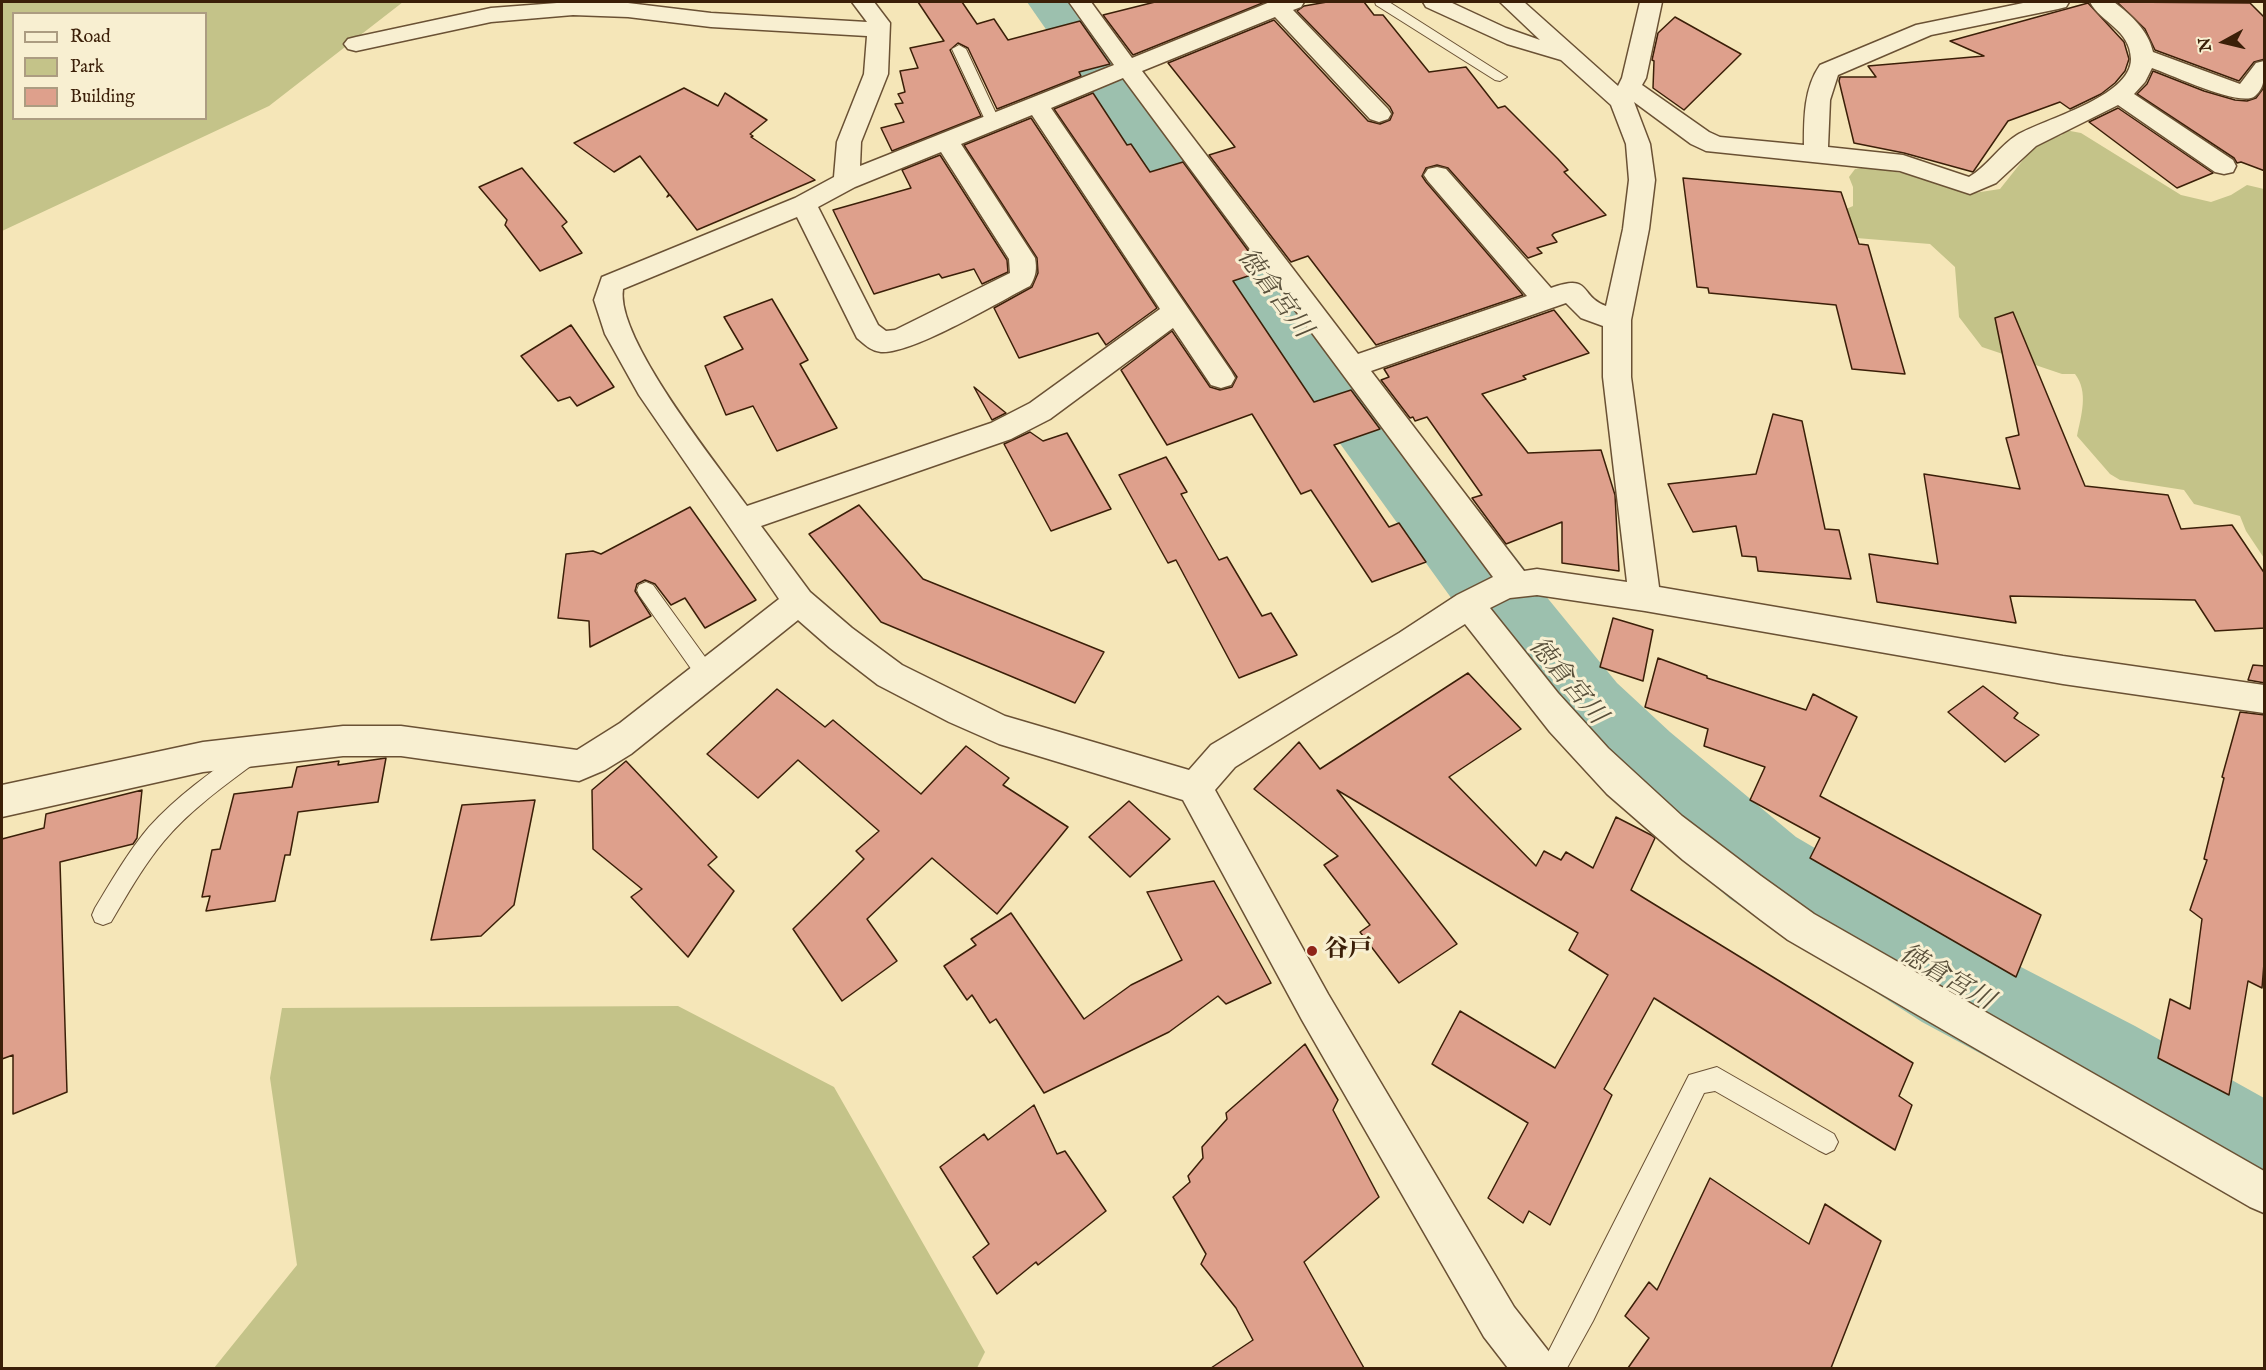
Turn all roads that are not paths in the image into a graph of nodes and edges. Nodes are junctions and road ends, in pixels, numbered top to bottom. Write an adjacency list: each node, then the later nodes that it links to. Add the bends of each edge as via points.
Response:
1 (863, 2): 10 (street, via 879,23)
2 (1080, 2): 15 (street)
3 (1381, 2): 17 (lane)
4 (1434, 2): 13 (street, via 1502,36 1541,50)
5 (1511, 2): 13 (street)
6 (1651, 2): 19 (street)
7 (2058, 2): 24 (street, via 1924,30 1828,70 1816,126)
8 (2102, 2): 14 (street, via 2139,40)
9 (1285, 4): 15 (street); 21 (street)
10 (879, 30): 11 (street, via 573,8 475,18); 27 (street, via 876,74 849,142)
11 (356, 44)
12 (959, 49): 22 (lane)
13 (1569, 54): 19 (street)
14 (2145, 57): 16 (street, via 2239,92 2246,92); 18 (street, via 2133,85)
15 (1129, 67): 20 (street); 32 (street)
16 (2265, 68)
17 (1500, 77)
18 (2118, 94): 24 (street, via 2024,142 1995,172 1970,186 1904,163); 25 (street)
19 (1626, 95): 24 (street, via 1715,145); 31 (street, via 1642,180)
20 (1037, 105): 22 (street); 30 (street)
21 (1379, 114)
22 (993, 122): 23 (street)
23 (946, 141): 27 (street); 28 (street, via 1022,258 1024,270 1021,279 900,340 879,342 867,331)
24 (1816, 154)
25 (2224, 166)
26 (1437, 175): 29 (street)
27 (846, 181): 28 (street)
28 (804, 204): 34 (street, via 611,284 608,300 619,334 653,395)
29 (1545, 299): 31 (street, via 1570,291 1591,311); 32 (street)
30 (1176, 311): 33 (street); 34 (street, via 1040,411 1001,431)
31 (1617, 320): 37 (street, via 1617,377)
32 (1352, 367): 35 (street)
33 (1221, 378)
34 (740, 521): 38 (street)
35 (1512, 585): 37 (street, via 1537,582); 39 (street)
36 (646, 591): 40 (lane)
37 (1645, 598): 41 (street, via 2062,670)
38 (800, 601): 40 (street); 43 (street, via 890,675 961,712 999,729)
39 (1470, 603): 43 (street, via 1223,756); 47 (street, via 1537,693 1597,760 1677,835 1736,880 1801,927)
40 (706, 674): 42 (street, via 623,740 579,766 400,741 343,741)
41 (2265, 699)
42 (257, 750): 44 (street, via 203,757); 45 (lane, via 178,812 155,836)
43 (1195, 788): 48 (street, via 1315,1007 1499,1322)
44 (2, 801)
45 (104, 915)
46 (1826, 1142): 49 (lane, via 1717,1079 1697,1083 1584,1312)
47 (2265, 1193)
48 (1535, 1368)
49 (1552, 1368)

